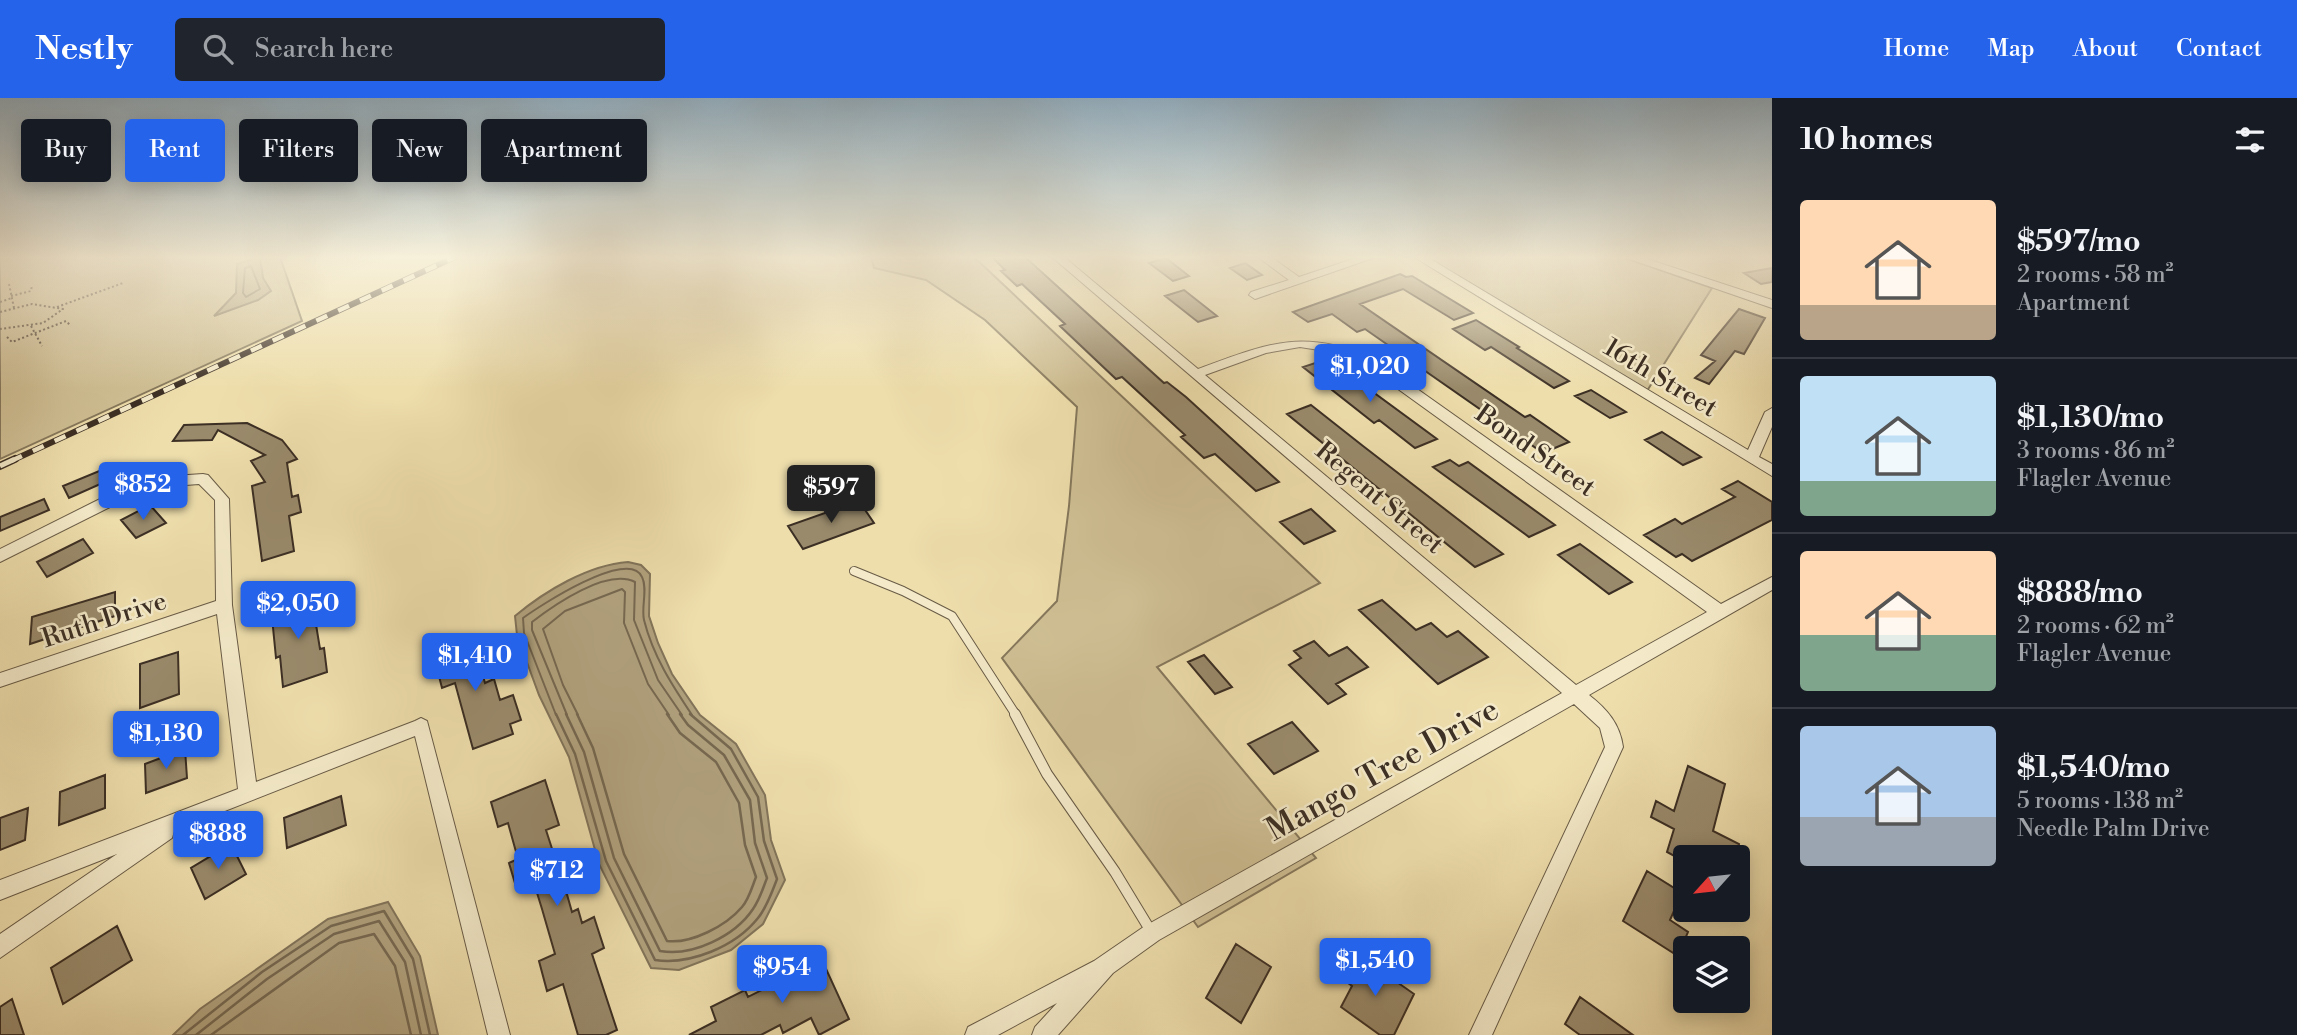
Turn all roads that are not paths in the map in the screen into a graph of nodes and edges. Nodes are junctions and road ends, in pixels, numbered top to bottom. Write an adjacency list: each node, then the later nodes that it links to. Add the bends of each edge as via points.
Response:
1 (1109, 301): 3 (street, Regent Street)
2 (1491, 301): 5 (street, 16th Street)
3 (1196, 374): 11 (street, Bond Street, via 1288,343 1317,342 1344,349 1367,360); 13 (street, Regent Street)
4 (1772, 412): 5 (street)
5 (1751, 458): 6 (street, 16th Street)
6 (1772, 471)
7 (0, 556): 10 (street, via 127,492 158,482 203,479 222,499)
8 (854, 571): 17 (lane, via 952,616 1014,711 1047,774)
9 (1772, 583): 11 (street, Mango Tree Drive)
10 (223, 605): 12 (street, Ruth Drive); 14 (street)
11 (1720, 612): 13 (street, Mango Tree Drive)
12 (0, 680)
13 (1575, 694): 17 (street, Mango Tree Drive); 23 (street, Regent Street, via 1607,721 1614,733 1614,747)
14 (248, 794): 15 (street); 20 (street, via 421,726)
15 (188, 816): 16 (street); 18 (street)
16 (0, 890)
17 (1152, 933): 19 (street, Mango Tree Drive)
18 (0, 947)
19 (1105, 965): 21 (street); 22 (street, Mango Tree Drive)
20 (499, 1035)
21 (976, 1035)
22 (1043, 1035)
23 (1480, 1035)

